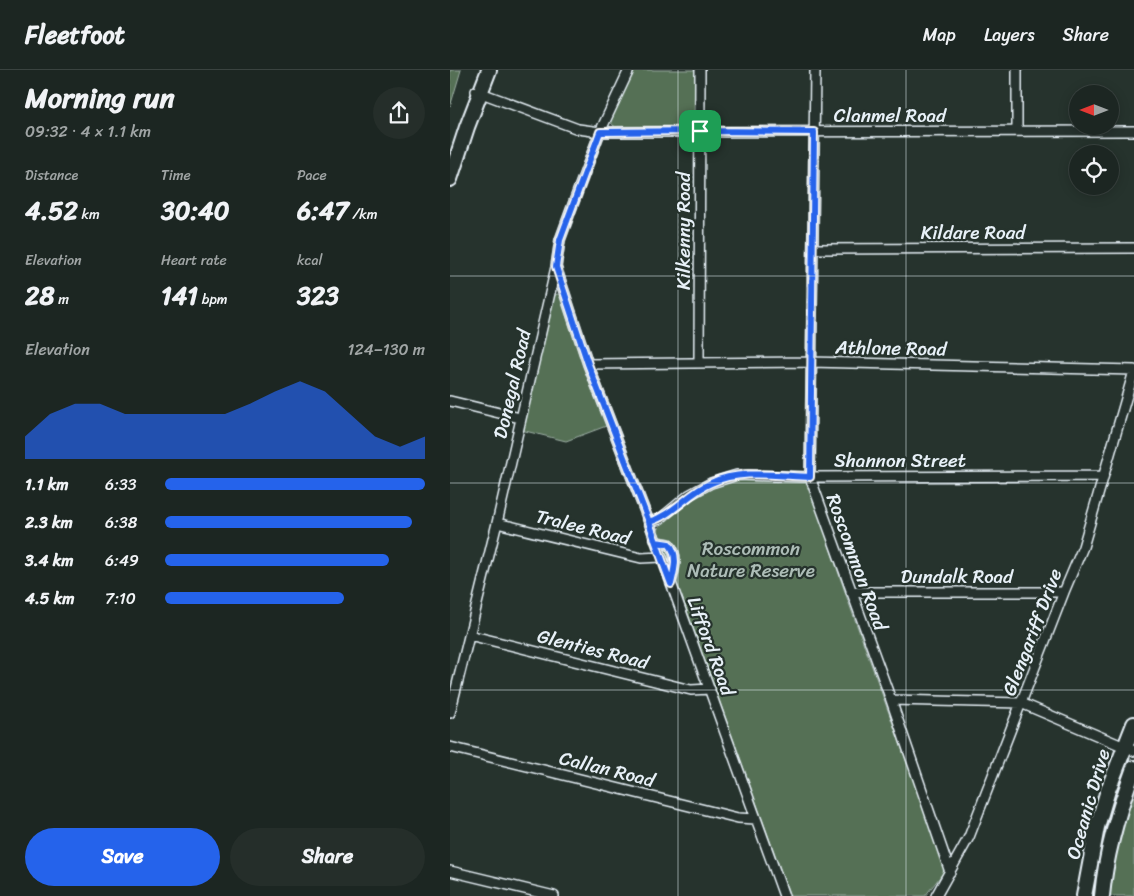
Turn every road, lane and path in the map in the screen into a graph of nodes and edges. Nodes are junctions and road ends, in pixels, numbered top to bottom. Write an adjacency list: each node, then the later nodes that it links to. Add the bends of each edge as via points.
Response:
1 (482, 70): 7 (main road)
2 (489, 70): 7 (main road)
3 (629, 70): 11 (street, Donegal Road)
4 (700, 70): 8 (street, Kilkenny Road)
5 (815, 70): 12 (street, Roscommon Road)
6 (1017, 70): 9 (street)
7 (477, 92): 11 (street, Clanmel Road, via 578,129); 13 (main road); 14 (main road)
8 (700, 131): 11 (street, Clanmel Road); 12 (street, Clanmel Road); 18 (street, Kilkenny Road)
9 (1017, 131): 10 (street, Clanmel Road); 12 (street, Clanmel Road)
10 (1134, 131)
11 (600, 132): 17 (street, Donegal Road, via 560,240)
12 (814, 132): 16 (street, Roscommon Road)
13 (450, 156)
14 (450, 179)
15 (1134, 248): 16 (street, Kildare Road)
16 (813, 249): 19 (street, Roscommon Road)
17 (556, 267): 20 (street, Lifford Road); 23 (street, Donegal Road)
18 (699, 362): 19 (street, Athlone Road); 20 (street, Athlone Road)
19 (812, 362): 21 (street, Athlone Road); 25 (street, Roscommon Road)
20 (588, 364): 27 (street, Lifford Road)
21 (1134, 371): 24 (street, Glengariff Drive)
22 (450, 401): 23 (street)
23 (520, 418): 26 (street, Donegal Road)
24 (1103, 476): 25 (street, Shannon Street); 32 (street, Glengariff Drive, via 1083,547)
25 (810, 477): 27 (street, Shannon Street, via 737,475 711,483 660,519); 31 (street, Roscommon Road)
26 (497, 522): 29 (street, Tralee Road, via 641,558); 33 (street, Donegal Road)
27 (649, 522): 28 (street, Lifford Road)
28 (656, 542): 29 (street, Lifford Road); 30 (street, via 669,544 673,549 675,562)
29 (661, 557): 30 (street, Lifford Road)
30 (671, 584): 34 (street, Lifford Road)
31 (851, 592): 32 (street, Dundalk Road); 36 (street, Roscommon Road)
32 (1064, 592): 37 (street, Glengariff Drive)
33 (469, 635): 34 (street, Glenties Road, via 691,690); 35 (street, Donegal Road)
34 (710, 689): 43 (street, Lifford Road)
35 (452, 694): 38 (street, Donegal Road)
36 (891, 700): 37 (street); 45 (street, Roscommon Road)
37 (1021, 703): 41 (street); 45 (street, Glengariff Drive, via 969,837)
38 (450, 713)
39 (1134, 724): 41 (main road, Oceanic Drive)
40 (450, 747): 43 (street, Callan Road, via 738,818)
41 (1129, 749): 49 (main road, Oceanic Drive, via 1108,790 1097,827)
42 (1134, 768): 50 (main road, Oceanic Drive, via 1112,832)
43 (756, 819): 47 (street, Lifford Road)
44 (450, 871): 46 (street)
45 (950, 872): 48 (street, Glengariff Drive)
46 (554, 896)
47 (784, 896)
48 (936, 896)
49 (1084, 896)
50 (1102, 896)

